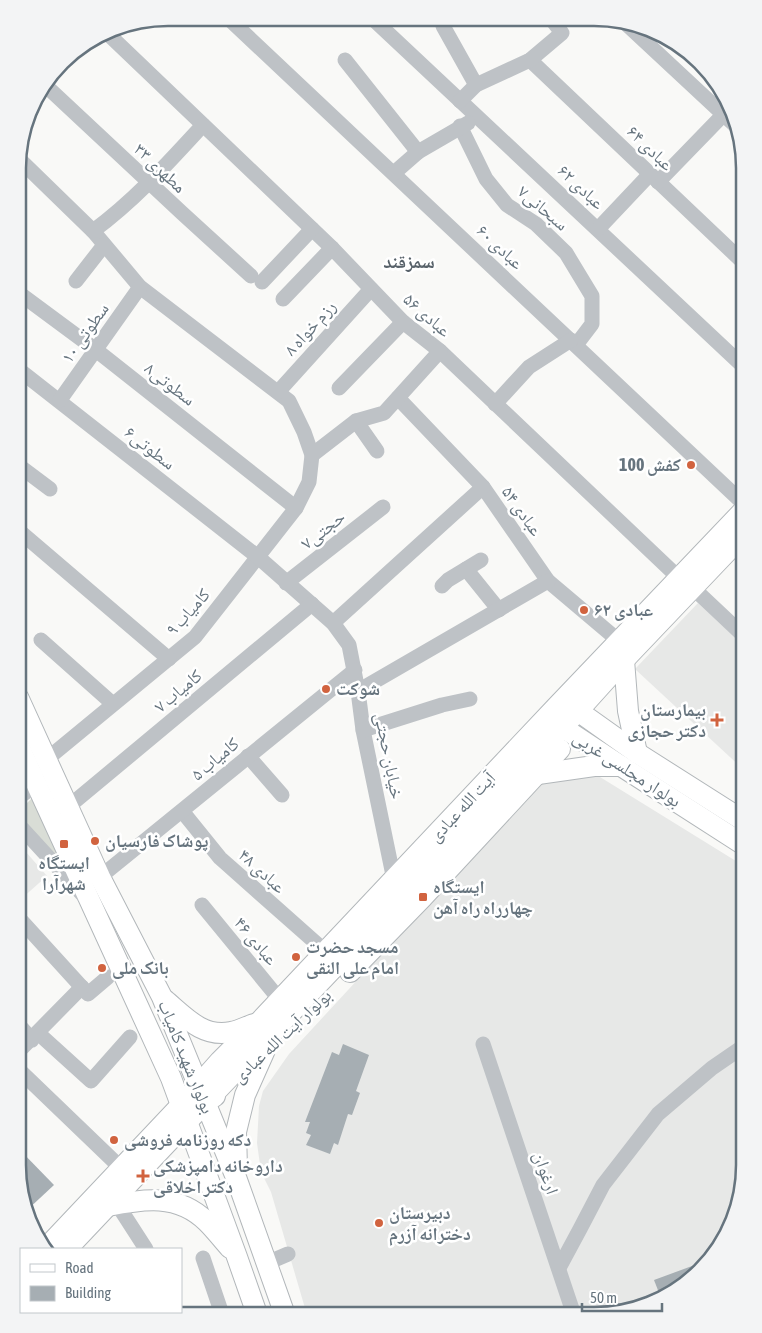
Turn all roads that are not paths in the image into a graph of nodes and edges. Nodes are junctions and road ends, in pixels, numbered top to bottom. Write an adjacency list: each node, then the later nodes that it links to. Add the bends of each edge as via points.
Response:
1 (237, 26): 19 (street, عبادی ۶۰)
2 (380, 26): 11 (street, عبادی ۶۲)
3 (443, 26): 9 (street)
4 (557, 26): 8 (street, via 562,33)
5 (637, 34): 12 (street)
6 (116, 37): 15 (street, عبادی ۵۶)
7 (345, 60): 17 (street)
8 (530, 60): 9 (street); 20 (street, عبادی ۶۴)
9 (476, 85): 11 (street)
10 (50, 89): 21 (street, مطهری ۳۳)
11 (460, 101): 14 (street, عبادی ۶۲)
12 (722, 108)
13 (725, 114): 20 (street)
14 (478, 118): 16 (street); 23 (street, عبادی ۶۲)
15 (203, 124): 21 (street); 22 (street, عبادی ۵۶)
16 (460, 126): 17 (street); 34 (street, سبحانی۷, via 486,179 507,205 536,224 566,253 592,296 592,324)
17 (418, 152): 19 (street)
18 (26, 166): 24 (street)
19 (394, 173): 34 (street, عبادی ۶۰)
20 (654, 178): 23 (street); 27 (street, عبادی ۶۴)
21 (150, 183): 22 (street, مطهری ۳۳, via 256,279); 24 (street)
22 (312, 229): 26 (street, عبادی ۵۶)
23 (598, 229): 37 (street, عبادی ۶۲)
24 (93, 231): 25 (street)
25 (104, 245): 28 (street); 29 (street)
26 (332, 248): 30 (street, عبادی ۵۶); 32 (street)
27 (736, 255)
28 (76, 281)
29 (140, 287): 35 (street, سطوتی ۱۰); 40 (street)
30 (371, 288): 33 (street, عبادی ۵۶); 40 (street, رزم خواه ۸)
31 (26, 298): 35 (street, سطوتی۸)
32 (283, 299)
33 (403, 322): 36 (street, عبادی ۵۶); 39 (street)
34 (574, 343): 43 (street, via 528,367); 50 (street, عبادی ۶۰)
35 (96, 350): 42 (street, سطوتی ۱۰); 52 (street, سطوتی۸)
36 (440, 351): 41 (street); 43 (street, عبادی ۵۶)
37 (736, 360)
38 (26, 375): 42 (street, سطوتی۶)
39 (339, 388)
40 (278, 392): 46 (street, via 288,401)
41 (398, 398): 44 (street, via 384,413); 48 (street, عبادی ۵۴)
42 (60, 400): 56 (street, سطوتی۶)
43 (495, 404): 61 (street, عبادی ۵۶)
44 (356, 421): 45 (street); 46 (street)
45 (377, 451)
46 (312, 455): 52 (street, کامیاب ۹, via 309,482)
47 (26, 471): 49 (street)
48 (483, 487): 59 (street, عبادی ۵۴); 65 (street)
49 (50, 489)
50 (736, 496)
51 (383, 507): 60 (street, حجتی۷)
52 (296, 508): 56 (street, کامیاب ۹)
53 (736, 521): 61 (main road, آیت الله عبادی)
54 (26, 537): 69 (street)
55 (736, 541): 61 (main road, آیت الله عبادی)
56 (258, 557): 60 (street, خیابان حجتی); 69 (street, کامیاب ۹, via 195,637)
57 (481, 560): 58 (street)
58 (466, 569): 62 (street); 64 (street)
59 (548, 581): 64 (street); 68 (street, عبادی ۵۴)
60 (286, 583): 63 (street, خیابان حجتی)
61 (686, 583): 66 (street, عبادی ۵۶); 68 (main road, آیت الله عبادی)
62 (442, 586)
63 (312, 604): 65 (street, خیابان حجتی); 88 (street, کامیاب ۷)
64 (499, 610): 71 (street)
65 (333, 623): 70 (street, خیابان حجتی, via 349,645)
66 (736, 628)
67 (41, 640): 73 (street)
68 (622, 650): 74 (main road, آیت الله عبادی); 75 (main road, آیت الله عبادی); 79 (main road, via 628,711)
69 (169, 660): 73 (street, کامیاب ۹)
70 (355, 670): 71 (street, خیابان حجتی); 80 (street, کامیاب ۵)
71 (358, 690): 78 (street, خیابان حجتی)
72 (470, 699): 78 (street)
73 (113, 704): 81 (street, کامیاب ۹)
74 (556, 707): 75 (main road, بولوار مجلسی غربی); 77 (main road, بولوار مجلسی غربی); 94 (main road, آیت الله عبادی)
75 (578, 711): 77 (main road, آیت الله عبادی); 79 (main road, بولوار مجلسی غربی)
76 (26, 714): 81 (main road, بولوار شهید کامیاب)
77 (562, 727): 83 (main road, بولوار مجلسی غربی); 85 (main road, بولوار آیت الله عبادی, via 561,747); 102 (main road, آیت الله عبادی)
78 (363, 730): 94 (street, خیابان حجتی)
79 (637, 753): 90 (main road, بولوار مجلسی غربی)
80 (248, 756): 87 (street); 89 (street, کامیاب ۵)
81 (47, 759): 88 (main road, بولوار شهید کامیاب)
82 (26, 761): 84 (main road, بولوار شهید کامیاب)
83 (620, 766): 85 (main road, via 594,766); 92 (main road, بولوار مجلسی غربی)
84 (32, 773): 86 (street); 95 (main road, بولوار شهید کامیاب)
85 (538, 774): 109 (main road, بولوار آیت الله عبادی, via 319,1003)
86 (26, 792)
87 (282, 796)
88 (68, 807): 93 (main road, بولوار شهید کامیاب)
89 (182, 811): 93 (street, کامیاب ۵); 98 (street, عبادی ۴۸, via 220,858)
90 (735, 816)
91 (26, 833): 95 (street)
92 (735, 839)
93 (100, 877): 101 (main road, بولوار شهید کامیاب)
94 (394, 880): 98 (main road, آیت الله عبادی)
95 (93, 905): 113 (main road, بولوار شهید کامیاب)
96 (202, 905): 102 (street, عبادی ۴۶)
97 (26, 926): 100 (street)
98 (325, 951): 102 (main road, آیت الله عبادی)
99 (108, 977): 100 (street, via 88,994)
100 (82, 987): 105 (street)
101 (162, 997): 103 (main road, via 198,1028 211,1032 231,1032); 112 (main road, بولوار شهید کامیاب)
102 (284, 1009): 103 (main road, آیت الله عبادی); 109 (main road); 112 (main road, آیت الله عبادی)
103 (260, 1021): 112 (main road, آیت الله عبادی, via 220,1061)
104 (26, 1030): 105 (street)
105 (35, 1036): 106 (street, via 91,1081); 107 (street)
106 (130, 1036)
107 (26, 1044)
108 (482, 1044): 124 (street, ارغوان)
109 (264, 1052): 112 (main road, بولوار آیت الله عبادی, via 227,1087); 115 (main road, via 245,1094 236,1132)
110 (735, 1052): 124 (street, via 658,1114 602,1185)
111 (26, 1077): 114 (street)
112 (202, 1095): 113 (main road, بولوار آیت الله عبادی); 115 (main road, بولوار شهید کامیاب)
113 (184, 1113): 114 (main road, بولوار آیت الله عبادی); 116 (main road, بولوار آیت الله عبادی); 121 (main road, بولوار شهید کامیاب)
114 (121, 1168): 117 (main road, بولوار آیت الله عبادی)
115 (237, 1180): 123 (main road, بولوار شهید کامیاب)
116 (113, 1205): 118 (main road, بولوار آیت الله عبادی); 119 (street); 121 (main road, via 162,1200 186,1207 205,1220)
117 (50, 1244)
118 (68, 1248)
119 (145, 1248)
120 (288, 1254): 123 (street)
121 (237, 1257): 126 (main road, بولوار شهید کامیاب)
122 (203, 1258): 125 (street)
123 (267, 1263): 127 (main road, بولوار شهید کامیاب)
124 (558, 1268): 128 (street, ارغوان)
125 (217, 1307)
126 (255, 1307)
127 (282, 1307)
128 (571, 1307)

